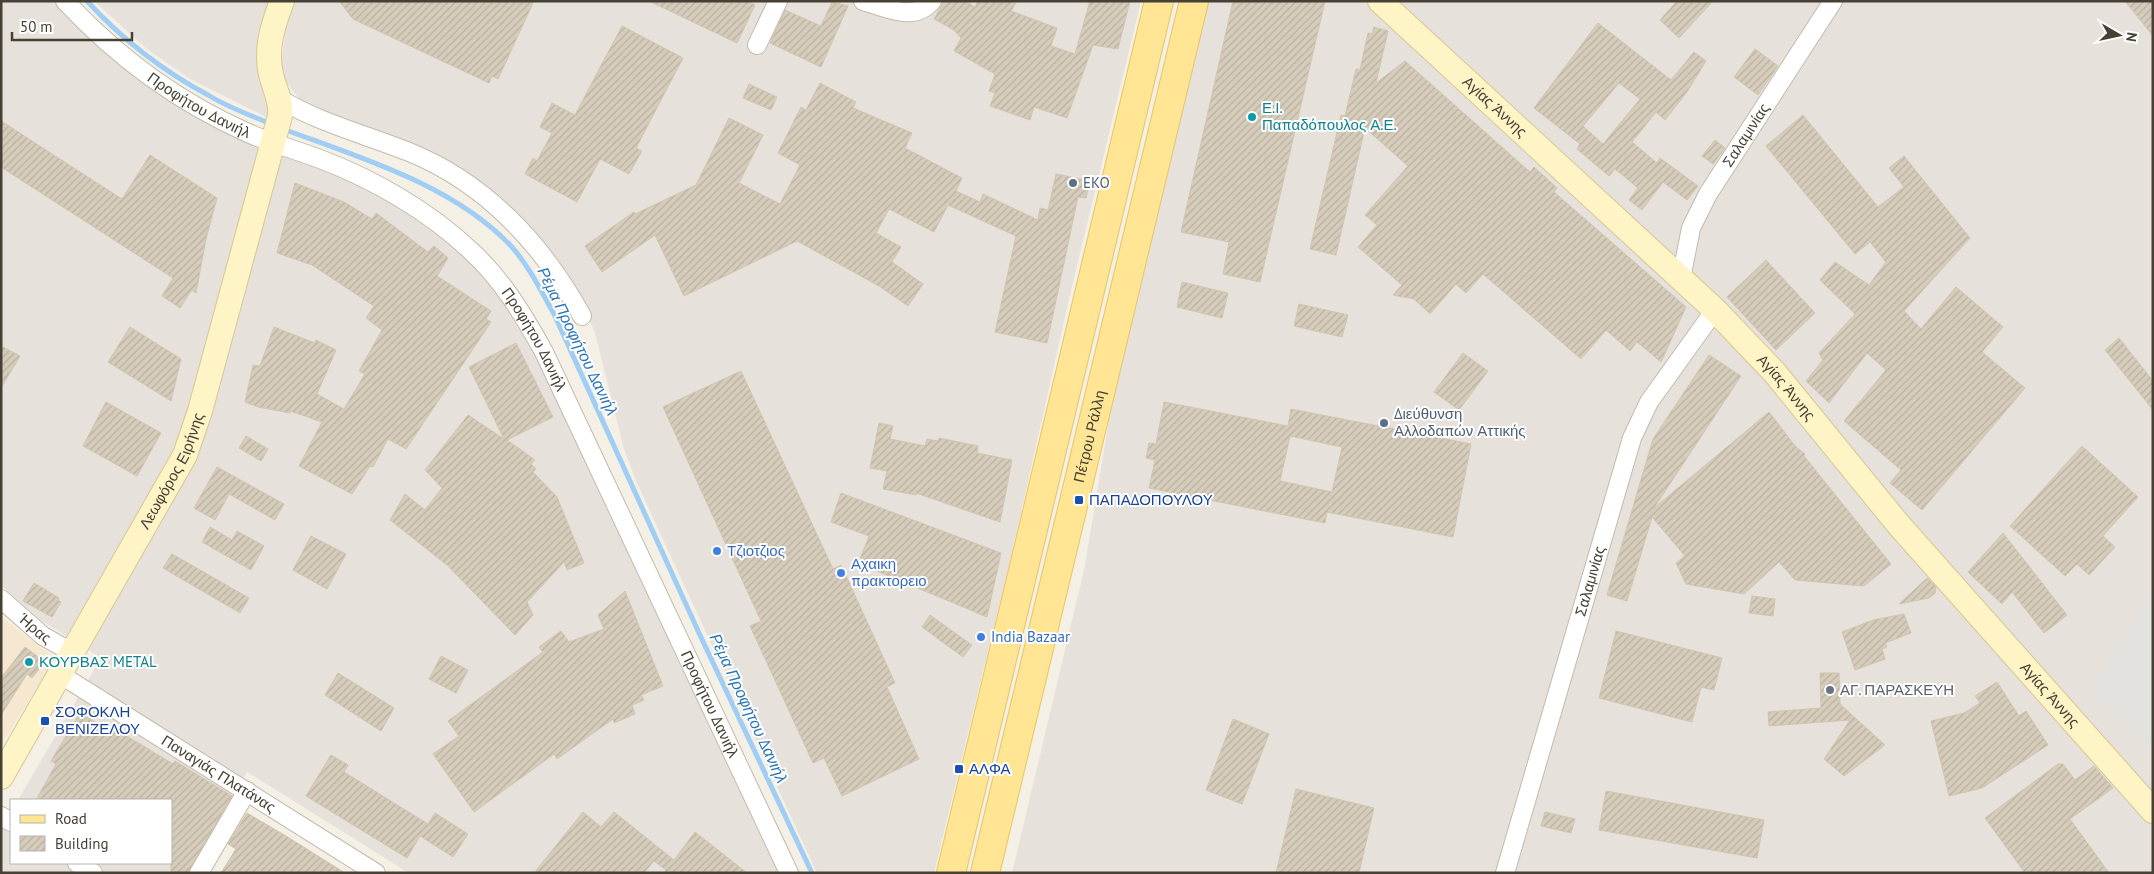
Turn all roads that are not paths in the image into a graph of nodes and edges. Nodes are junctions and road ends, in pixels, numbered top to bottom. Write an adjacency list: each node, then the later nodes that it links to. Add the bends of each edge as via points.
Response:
1 (65, 1): 11 (street, Προφήτου Δανιήλ, via 94,33 164,87 227,123)
2 (282, 1): 11 (street, via 271,31 268,57)
3 (778, 1): 10 (street)
4 (862, 1): 5 (street, via 913,13 924,10)
5 (932, 1)
6 (1159, 1): 26 (main road)
7 (1194, 1): 27 (main road, Πέτρου Ράλλη)
8 (1380, 1): 12 (street, Αγίας Άννης)
9 (1832, 1): 12 (street, Σαλαμινίας, via 1708,194 1691,228)
10 (758, 45)
11 (277, 123): 14 (street, via 301,111 434,162 462,179 489,200 537,248 561,279); 16 (street, Λεωφόρος Ειρήνης, via 190,442); 25 (street, Προφήτου Δανιήλ, via 346,170 415,209 472,251 509,295 544,352 570,405 684,655)
12 (1681, 279): 13 (street, Αγίας Άννης)
13 (1715, 310): 20 (street, Αγίας Άννης, via 1775,373 1898,524); 28 (street, Σαλαμινίας, via 1649,402 1632,438)
14 (582, 316)
15 (1, 599): 16 (street, Ήρας, via 43,636)
16 (73, 654): 17 (street, Λεωφόρος Ειρήνης)
17 (61, 675): 18 (street, Λεωφόρος Ειρήνης); 19 (street, Παναγιάς Πλατάνας)
18 (1, 778)
19 (247, 791): 23 (street); 24 (street, Παναγιάς Πλατάνας)
20 (2153, 811)
21 (79, 864): 22 (street)
22 (93, 873)
23 (199, 873)
24 (376, 873)
25 (789, 873)
26 (951, 873)
27 (986, 873)
28 (1505, 873)

